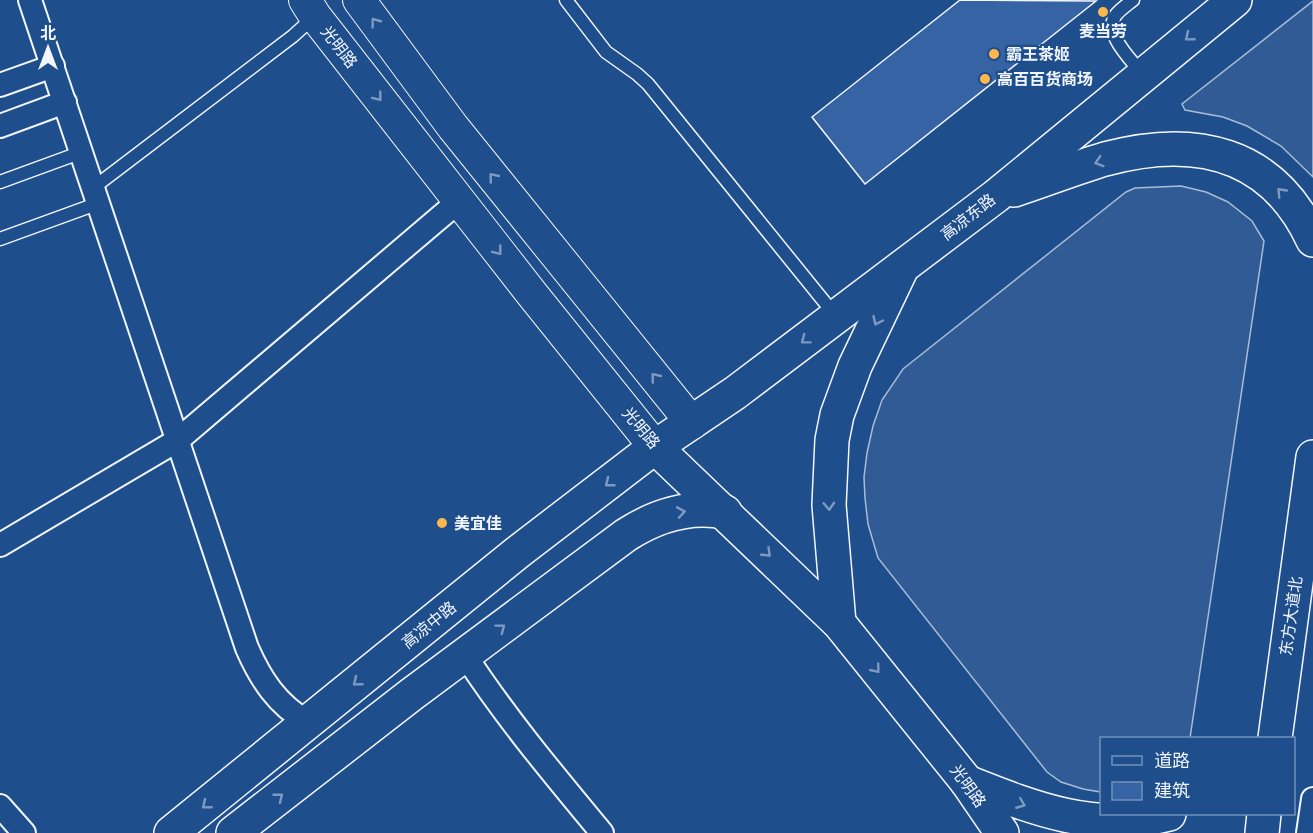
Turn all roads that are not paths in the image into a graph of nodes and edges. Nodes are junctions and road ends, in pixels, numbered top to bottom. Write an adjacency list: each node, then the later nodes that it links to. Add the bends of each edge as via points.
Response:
1 (30, 0): 7 (street)
2 (359, 0): 20 (main road, one-way to 2, via 453,127)
3 (566, 0): 22 (lane, via 606,52 648,84)
4 (1133, 0): 8 (lane, via 1116,14 1112,32)
5 (1234, 0): 8 (main road, 高凉东路, one-way to 8)
6 (310, 8): 14 (lane, via 292,36); 16 (main road, 光明路, one-way to 16)
7 (53, 66): 9 (street); 10 (street)
8 (1143, 75): 15 (main road, 高凉东路)
9 (0, 85)
10 (65, 102): 11 (street); 12 (street)
11 (0, 126)
12 (82, 152): 13 (lane); 14 (street)
13 (0, 182)
14 (96, 195): 17 (lane); 24 (street)
15 (996, 196): 18 (main road, one-way to 15, via 1292,203 1259,172 1213,152 1176,148 1134,153); 19 (main road, 高凉东路)
16 (459, 201): 21 (main road, 光明路, one-way to 21); 24 (street)
17 (0, 239)
18 (1313, 240)
19 (902, 268): 22 (main road, 高凉东路); 30 (main road, one-way to 30, via 855,366 832,440 828,480)
20 (568, 269): 21 (main road); 23 (main road, one-way to 20)
21 (532, 294): 25 (main road, 光明路)
22 (836, 317): 23 (main road, 高凉东路, one-way to 23)
23 (692, 423): 25 (main road, 高凉中路)
24 (178, 440): 28 (street); 34 (street, via 258,673 272,693)
25 (655, 447): 27 (main road, 光明路); 32 (main road, 高凉中路, one-way to 32)
26 (1313, 457): 29 (main road, 东方大道北)
27 (725, 512): 30 (main road, 光明路, one-way to 30); 31 (main road, one-way to 27, via 643,524 664,515 699,509)
28 (0, 545)
29 (1305, 578): 35 (main road, 东方大道北)
30 (839, 623): 36 (main road, 光明路, one-way to 36)
31 (465, 655): 33 (main road); 44 (street, via 531,748)
32 (384, 661): 33 (main road); 34 (main road, 高凉中路, one-way to 34)
33 (412, 694): 43 (main road, one-way to 33)
34 (307, 722): 42 (main road, 高凉中路, one-way to 42)
35 (1271, 730)
36 (967, 782): 39 (main road, one-way to 39, via 1034,809 1094,825 1125,825); 45 (main road, 光明路)
37 (1313, 799): 47 (street)
38 (0, 806): 41 (street)
39 (1164, 815)
40 (1264, 815): 46 (main road)
41 (24, 833)
42 (171, 833)
43 (233, 833)
44 (602, 833)
45 (1002, 833)
46 (1262, 833)
47 (1308, 833)

